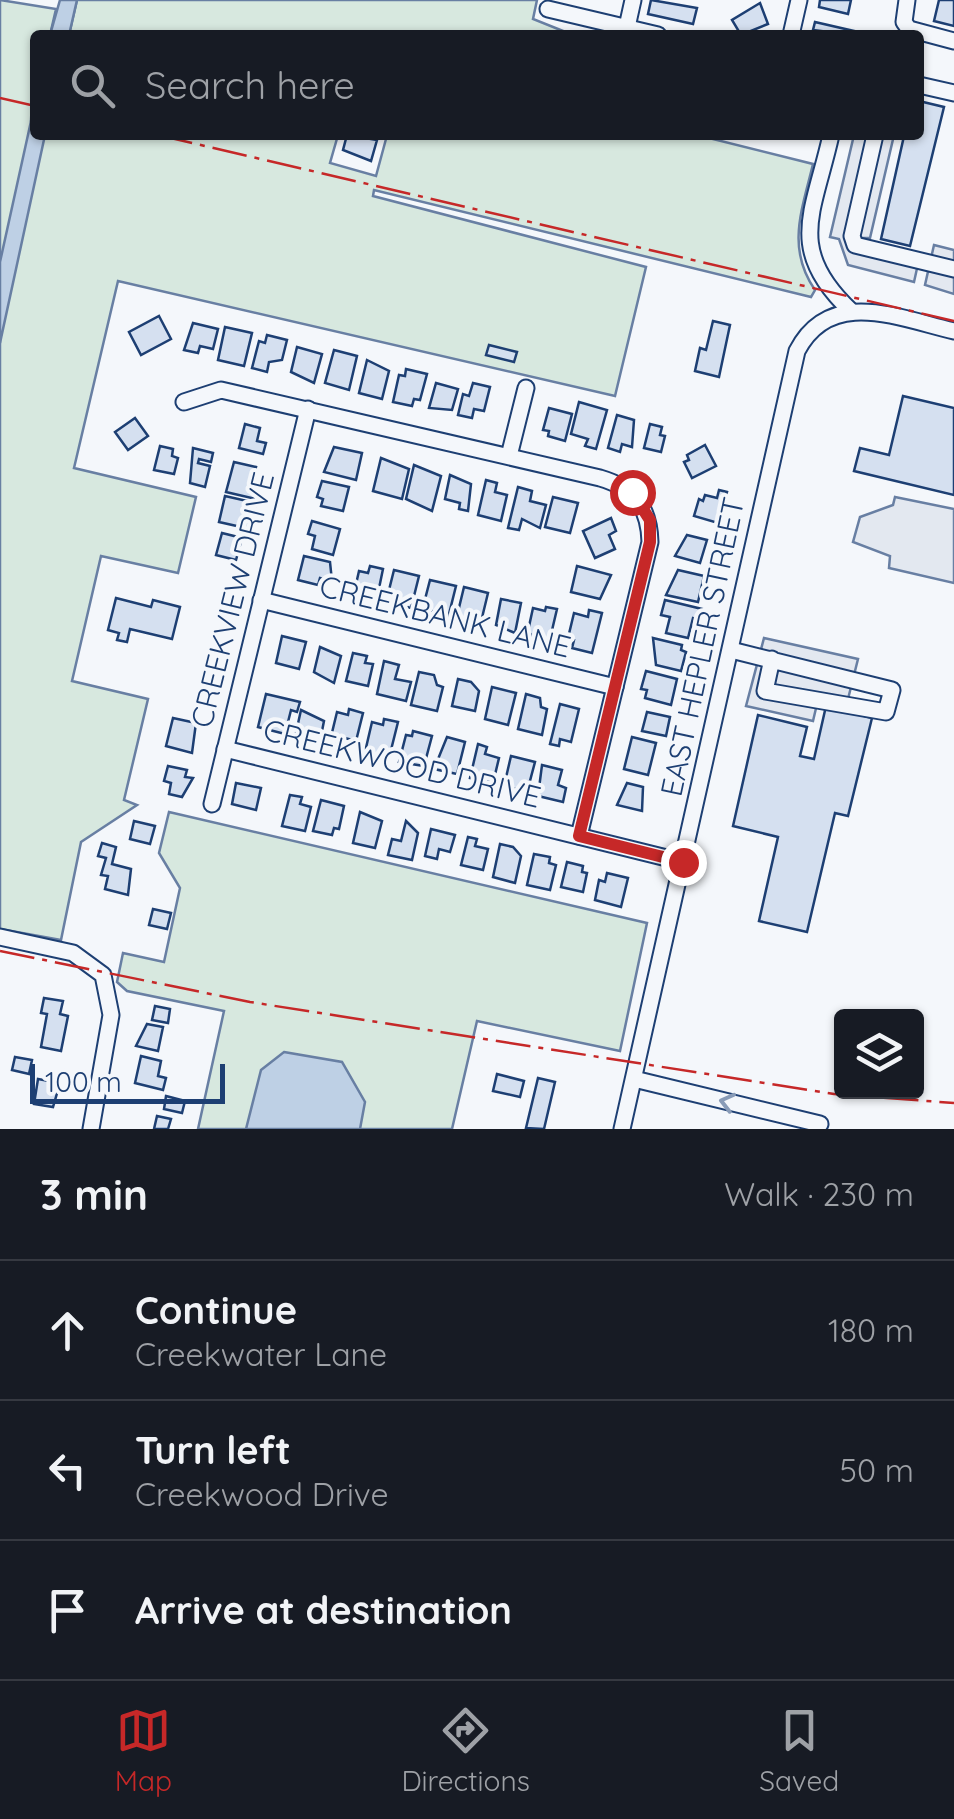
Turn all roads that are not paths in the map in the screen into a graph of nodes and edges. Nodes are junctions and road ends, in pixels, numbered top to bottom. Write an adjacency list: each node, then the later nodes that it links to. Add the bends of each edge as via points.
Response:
1 (633, 0): 5 (street)
2 (799, 0): 7 (street)
3 (908, 0): 8 (street)
4 (548, 9): 5 (street)
5 (626, 27): 6 (street)
6 (638, 30)
7 (791, 30)
8 (909, 30)
9 (924, 34): 10 (street)
10 (954, 41)
11 (924, 86): 12 (street)
12 (954, 93)
13 (831, 140): 16 (street, via 808,246)
14 (874, 140): 15 (street, via 855,245)
15 (954, 269)
16 (845, 311): 17 (street); 23 (street, EAST HEPLER STREET, via 814,325 798,352)
17 (954, 331)
18 (526, 388): 21 (street)
19 (184, 402): 20 (street, via 221,390)
20 (308, 410): 21 (street); 22 (street, CREEKVIEW DRIVE)
21 (508, 456): 25 (street, via 612,481 648,503 650,542)
22 (261, 600): 25 (street, CREEKBANK LANE); 26 (street, CREEKVIEW DRIVE)
23 (731, 650): 24 (street); 29 (street, EAST HEPLER STREET)
24 (772, 659): 24 (street, via 892,690 886,712 765,691)
25 (615, 687): 28 (street)
26 (224, 749): 27 (street, CREEKVIEW DRIVE); 28 (street, CREEKWOOD DRIVE)
27 (212, 804)
28 (579, 836): 29 (street, CREEKWOOD DRIVE)
29 (683, 862): 31 (street, EAST HEPLER STREET)
30 (0, 937): 33 (street, via 55,948 94,965 109,988 111,1014)
31 (634, 1079): 32 (street, one-way to 31); 34 (street, EAST HEPLER STREET)
32 (820, 1124)
33 (91, 1129)
34 (622, 1129)

